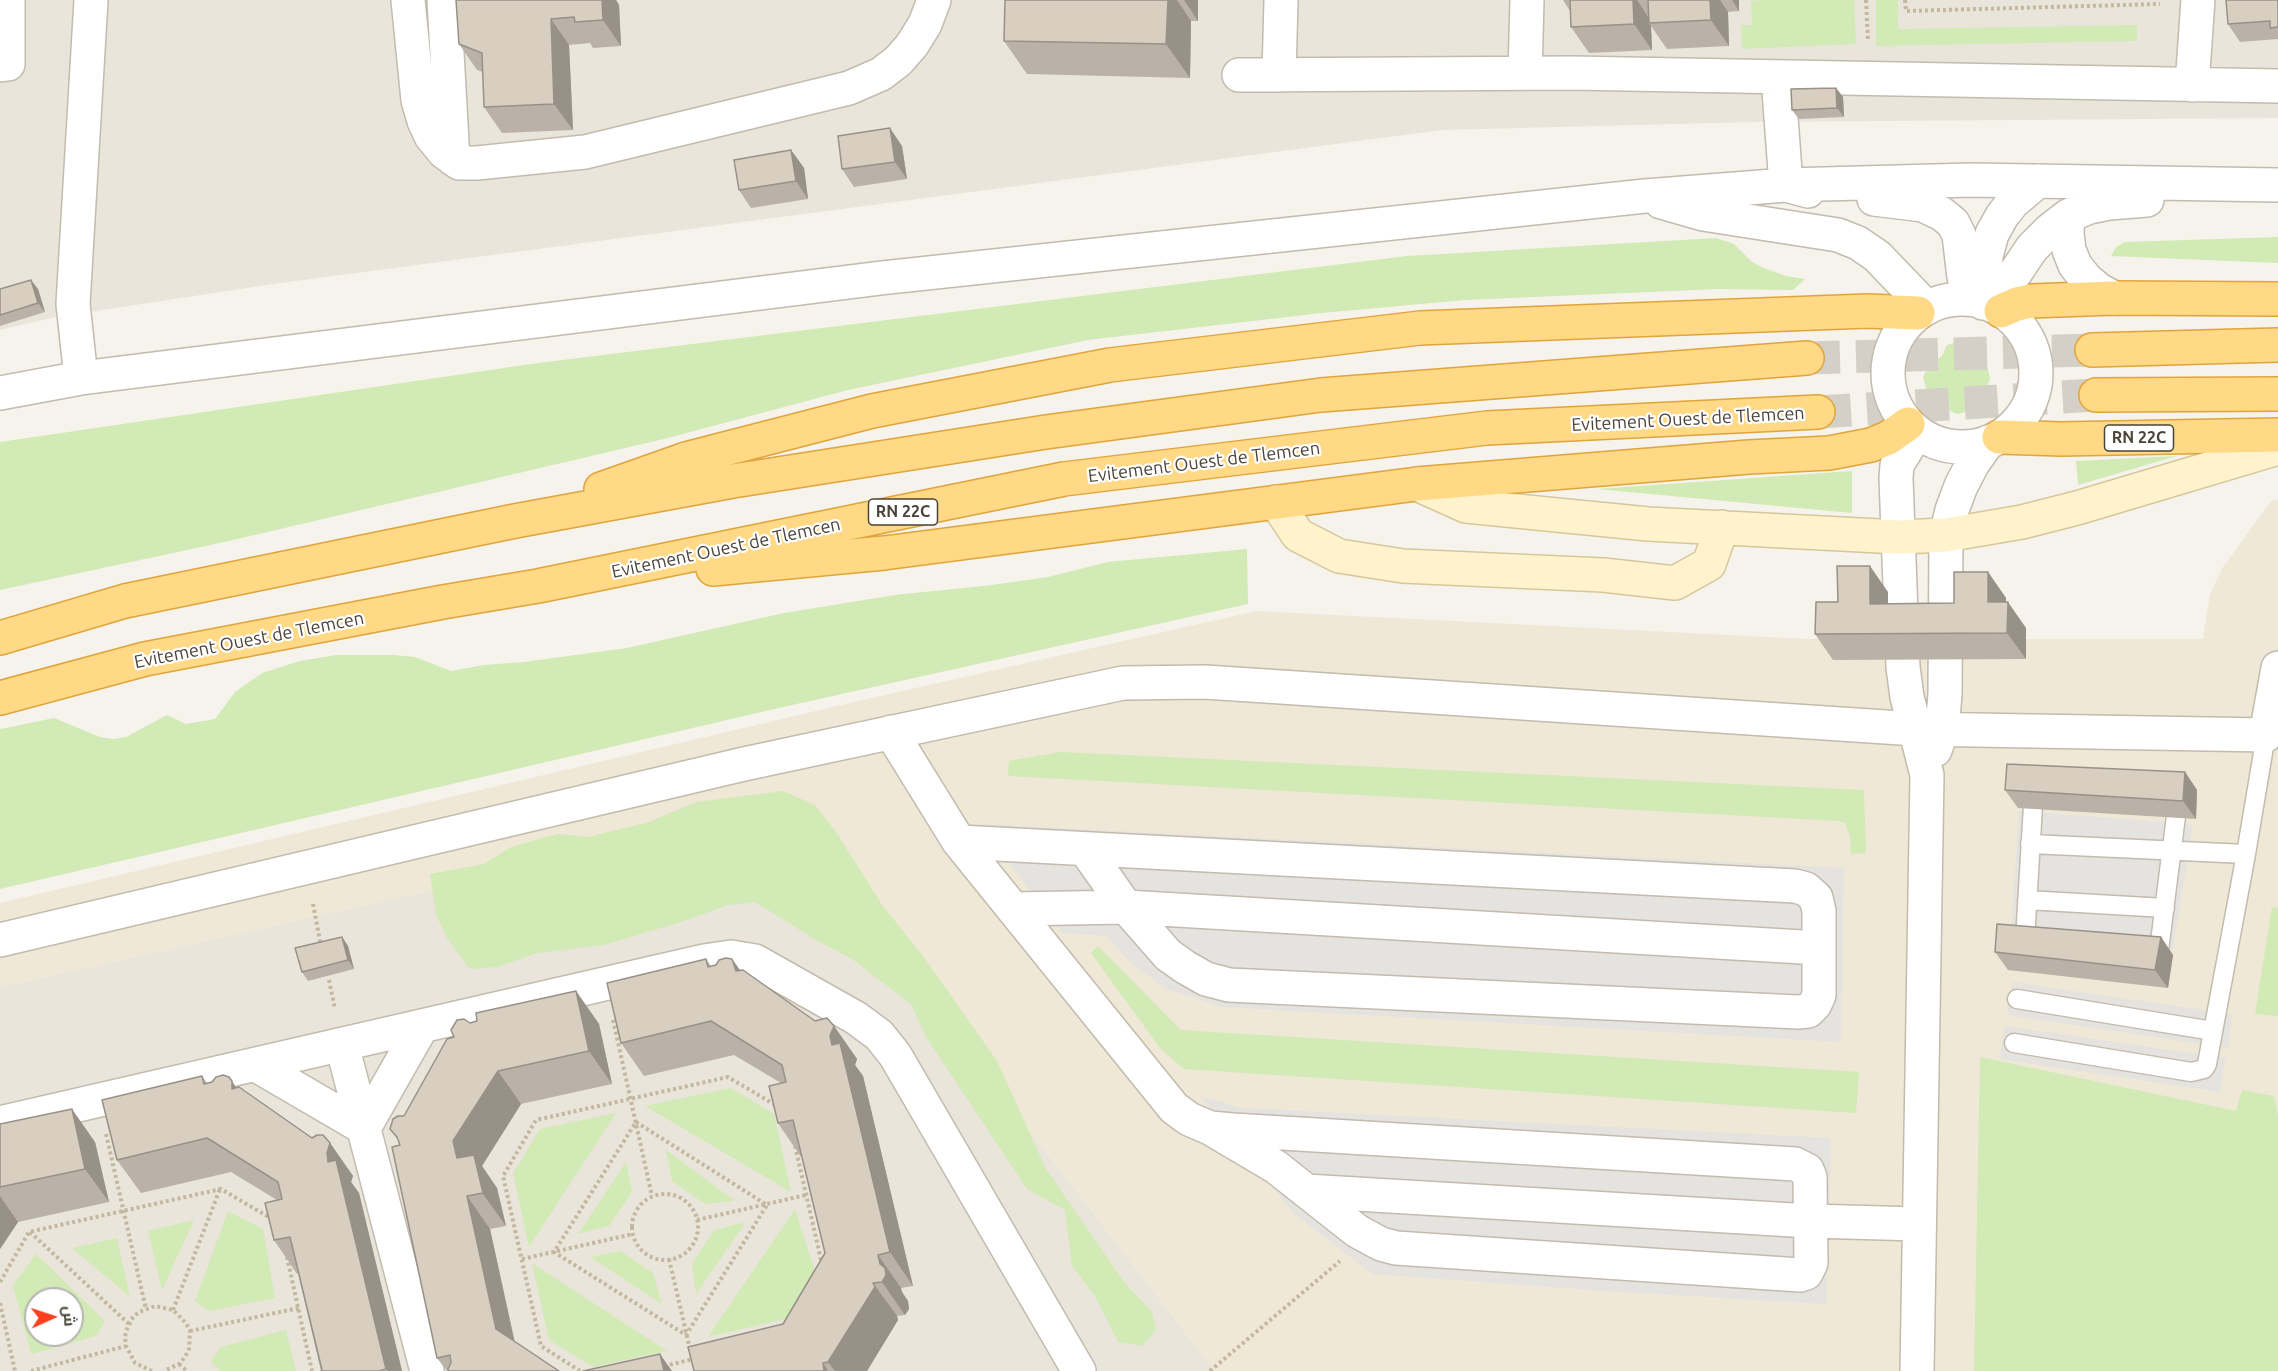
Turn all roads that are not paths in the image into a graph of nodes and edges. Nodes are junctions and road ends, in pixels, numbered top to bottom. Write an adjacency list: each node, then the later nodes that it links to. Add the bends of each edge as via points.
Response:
1 (8, 0): 9 (street, via 8,64)
2 (91, 0): 30 (street, via 73,304)
3 (408, 0): 16 (street, via 418,100 431,136)
4 (444, 0): 16 (street)
5 (934, 0): 16 (street, via 926,24 898,62 849,88 585,152 477,164)
6 (1281, 0): 12 (street)
7 (1527, 0): 10 (street)
8 (2170, 2): 14 (street)
9 (0, 64)
10 (1525, 73): 12 (street); 13 (street)
11 (1239, 75): 12 (street)
12 (1279, 75)
13 (1778, 77): 14 (street); 19 (street)
14 (2181, 85): 15 (street)
15 (2278, 86)
16 (453, 159)
17 (2038, 181): 18 (street); 19 (street); 25 (street, via 2013,202 1992,234 1986,255)
18 (2234, 183): 20 (street); 22 (street, via 2197,196 2109,203)
19 (1786, 185): 21 (street); 25 (street, via 1813,193 1903,201 1942,214 1959,235 1964,278)
20 (2278, 185)
21 (1645, 196): 26 (street, via 1703,214 1838,235 1858,243 1877,256); 30 (street, via 880,278)
22 (2068, 216): 23 (street, via 2069,250 2075,265 2099,290); 25 (street, via 2032,248)
23 (2114, 298): 24 (highway); 25 (highway)
24 (2278, 298)
25 (1988, 305): 26 (street, via 1958,299); 37 (street, via 2011,318 2026,338 2035,362 2034,387 2025,411)
26 (1922, 311): 35 (street, via 1897,337 1888,367 1894,403); 41 (highway, via 1420,328 1110,365 872,411 686,459)
27 (2278, 345): 28 (highway)
28 (2092, 350)
29 (1807, 358): 41 (highway, via 1321,395 999,439 733,481)
30 (81, 378): 31 (street)
31 (0, 393)
32 (2278, 394): 33 (highway)
33 (2096, 395)
34 (1818, 412): 45 (highway, Evitement Ouest de Tlemcen / RN 22C, via 1487,428 1064,479)
35 (1913, 428): 37 (street, via 1952,447); 39 (highway, via 1871,445 1829,453); 44 (street, via 1897,465)
36 (2278, 435): 37 (highway, RN 22C)
37 (1994, 440): 43 (street, via 1973,463 1961,486)
38 (2278, 448): 43 (main road, via 2077,508)
39 (1417, 484): 40 (highway, RN 22C); 42 (main road, via 1466,506 1648,524)
40 (1276, 502): 42 (main road, via 1298,535 1339,556 1403,566 1603,575 1676,583 1709,564); 45 (highway, RN 22C, via 884,553)
41 (515, 521): 46 (highway, via 125,601)
42 (1722, 527): 44 (main road)
43 (1946, 535): 44 (main road); 49 (street, via 1947,645)
44 (1899, 537): 49 (street, via 1907,697)
45 (538, 586): 48 (highway, Evitement Ouest de Tlemcen / RN 22C, via 145,659)
46 (0, 638)
47 (2278, 668): 51 (street)
48 (0, 698)
49 (1929, 729): 50 (street, via 1204,682 1123,683); 51 (street); 74 (street)
50 (891, 732): 52 (street); 61 (street)
51 (2266, 735): 56 (lane)
52 (959, 842): 54 (street); 60 (street)
53 (2030, 844): 55 (lane); 55 (lane, via 2033,806 2046,794 2174,805 2178,812); 57 (lane)
54 (1084, 849): 58 (street); 62 (street, via 1795,886 1816,898)
55 (2173, 851): 56 (lane); 59 (lane)
56 (2246, 854): 65 (lane)
57 (2026, 900): 59 (lane); 59 (lane, via 2026,959 2148,971 2157,966)
58 (1126, 907): 60 (street); 62 (street); 62 (street, via 1185,968 1229,985 1798,1012 1808,1011 1819,995)
59 (2165, 908)
60 (1013, 909): 71 (street, via 1174,1108)
61 (0, 940)
62 (1820, 948)
63 (2018, 999): 65 (lane)
64 (422, 1026): 67 (street); 70 (street); 76 (street, via 704,961 731,957 755,961 856,1018 879,1035 895,1055)
65 (2213, 1031): 66 (lane, via 2206,1064 2199,1072)
66 (2014, 1043)
67 (342, 1045): 68 (street); 70 (street)
68 (256, 1065): 69 (street); 70 (street)
69 (0, 1123)
70 (364, 1128): 75 (street)
71 (1210, 1128): 72 (street, via 1276,1167); 73 (street, via 1795,1164 1807,1170 1810,1177)
72 (1306, 1191): 73 (street); 73 (street, via 1368,1238 1396,1248 1800,1275 1806,1274 1811,1263)
73 (1810, 1221): 74 (street)
74 (1919, 1224): 77 (street)
75 (427, 1371)
76 (1079, 1371)
77 (1917, 1371)

